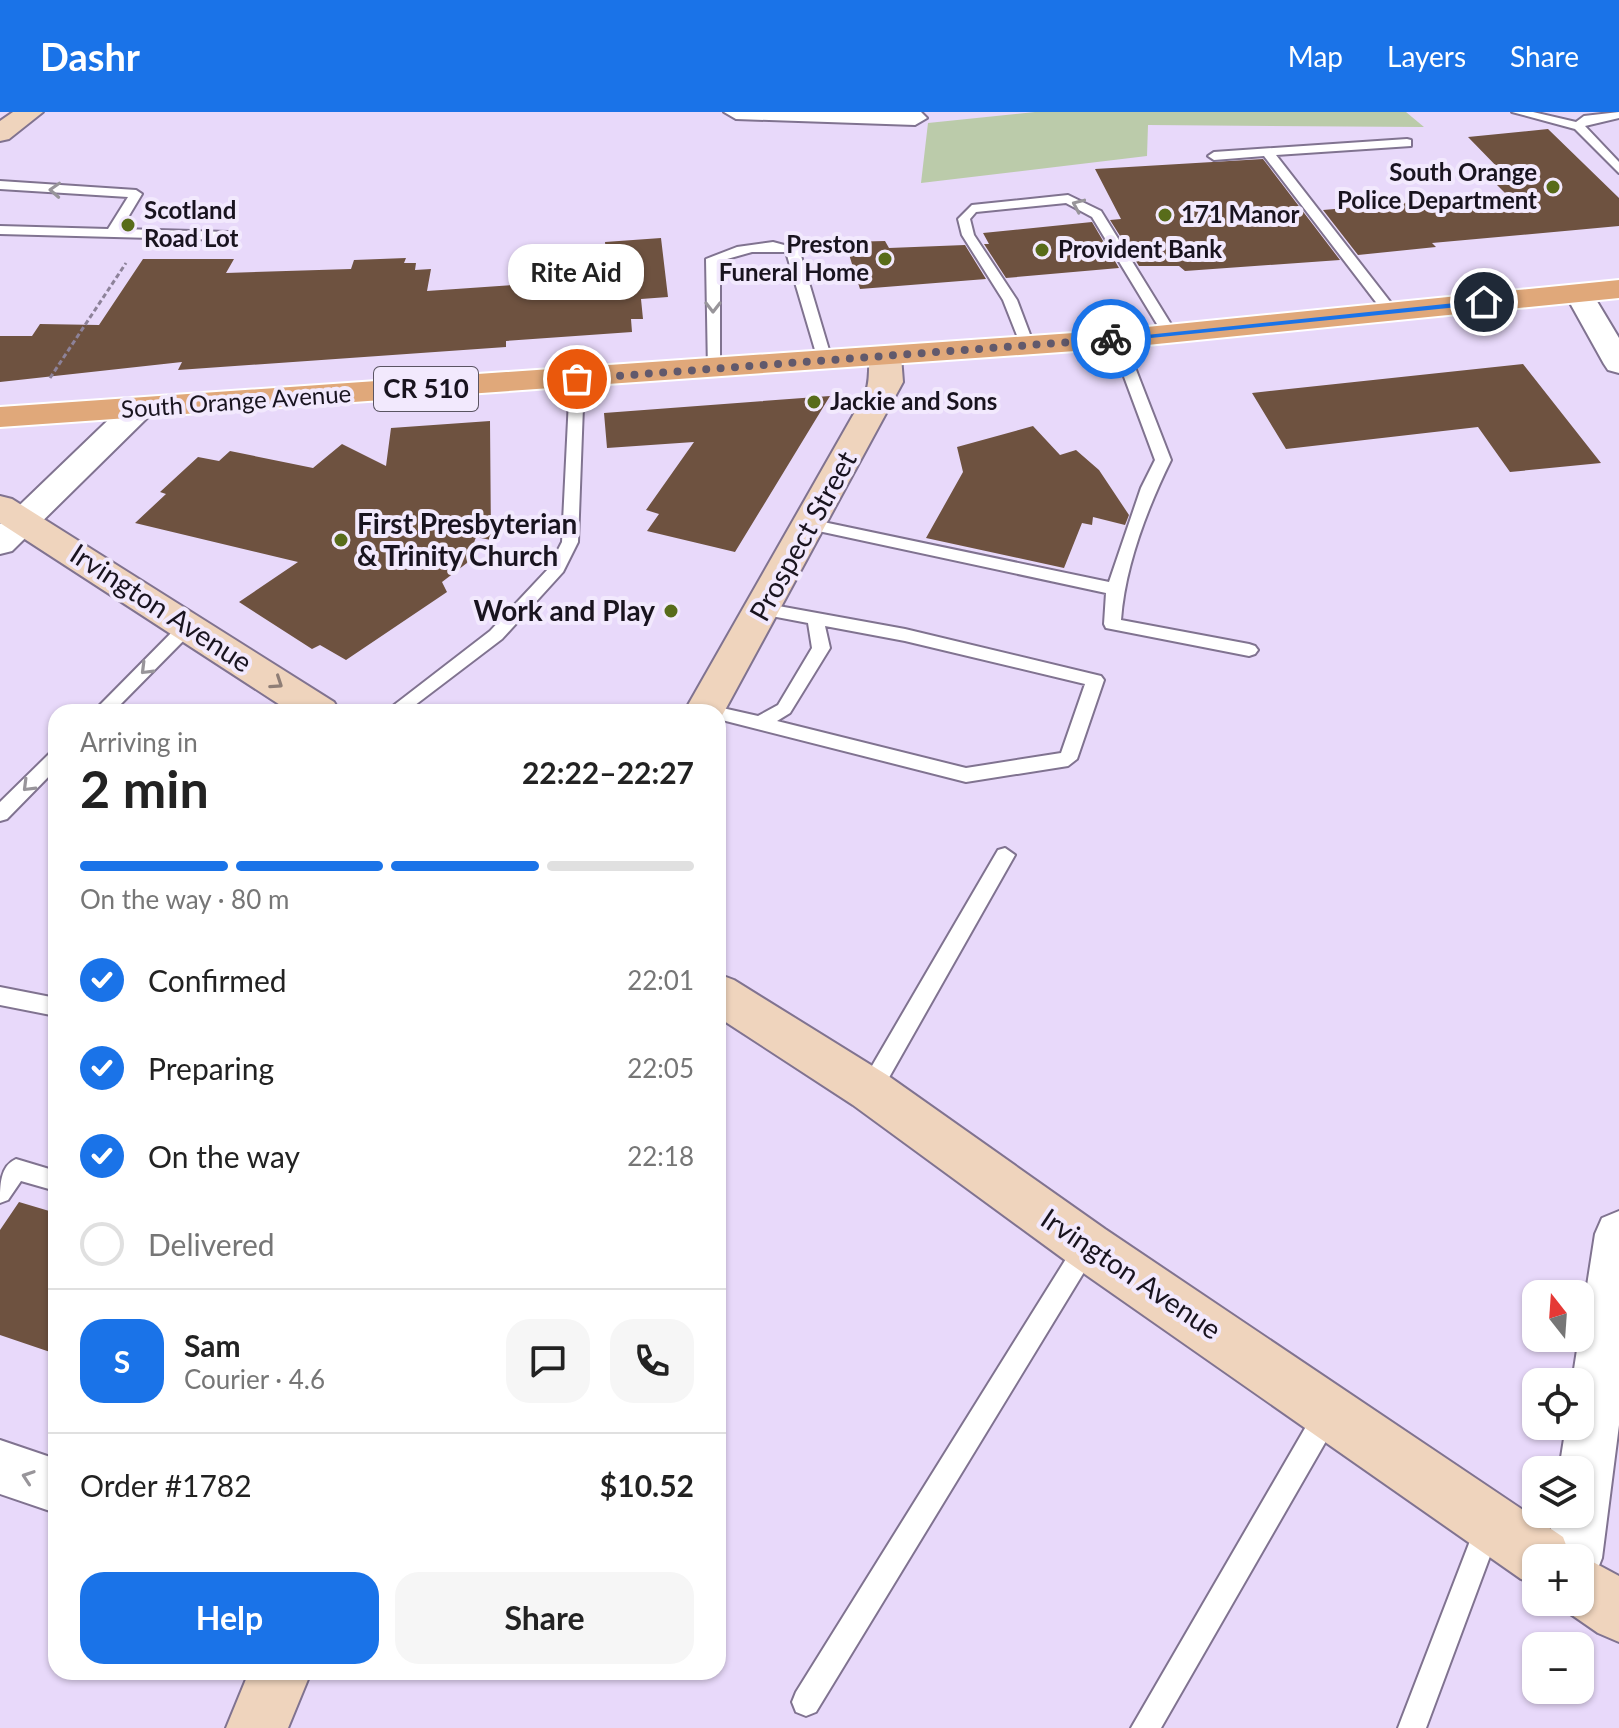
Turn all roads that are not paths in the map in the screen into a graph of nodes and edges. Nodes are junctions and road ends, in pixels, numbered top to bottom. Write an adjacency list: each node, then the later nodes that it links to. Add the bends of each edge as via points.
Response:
1 (30, 112): 7 (main road)
2 (736, 112): 5 (street)
3 (1518, 112): 6 (lane)
4 (1619, 114): 6 (lane, via 1584,120)
5 (915, 118)
6 (1579, 126): 11 (lane)
7 (0, 133)
8 (1407, 143): 9 (lane)
9 (1268, 153): 10 (lane); 18 (lane)
10 (1214, 156)
11 (1619, 169)
12 (0, 185): 14 (lane, one-way to 12, via 136,194)
13 (0, 230): 14 (lane)
14 (112, 233): 15 (lane)
15 (228, 236)
16 (1619, 289): 17 (main road, South Orange Avenue / CR 510)
17 (1579, 294): 18 (main road, South Orange Avenue / CR 510); 24 (street)
18 (1390, 311): 19 (main road, South Orange Avenue / CR 510)
19 (1170, 334): 20 (main road, South Orange Avenue / CR 510); 21 (lane, one-way to 21, via 1097,214 1068,199 972,209 964,219 968,235 1010,300)
20 (1117, 339): 21 (main road, South Orange Avenue / CR 510); 31 (lane, via 1163,460)
21 (1027, 345): 22 (main road, South Orange Avenue / CR 510)
22 (885, 356): 23 (main road, South Orange Avenue / CR 510); 30 (main road, Prospect Street, via 887,382)
23 (825, 360): 25 (main road, South Orange Avenue / CR 510); 25 (lane, one-way to 25, via 792,249 779,245 713,259)
24 (1619, 364)
25 (713, 368): 26 (main road, South Orange Avenue / CR 510)
26 (577, 379): 27 (main road, South Orange Avenue / CR 510); 38 (lane, via 570,542 555,572 496,635)
27 (138, 409): 28 (main road, South Orange Avenue / CR 510); 29 (street)
28 (0, 417)
29 (8, 523): 34 (main road, Irvington Avenue)
30 (809, 524): 31 (lane); 32 (main road, Prospect Street)
31 (1115, 589): 35 (lane, via 1112,624)
32 (762, 609): 33 (lane); 39 (main road, Prospect Street)
33 (815, 618): 41 (lane, via 821,648 784,709); 41 (lane, via 1095,680 1068,759 966,775)
34 (189, 625): 36 (lane, one-way to 36); 37 (main road, Irvington Avenue, one-way to 37)
35 (1249, 650)
36 (110, 704)
37 (308, 704)
38 (405, 704)
39 (714, 704)
40 (726, 716): 41 (lane)
41 (759, 724)
42 (48, 766): 43 (lane, one-way to 43)
43 (0, 814)
44 (1005, 855): 48 (lane)
45 (0, 996): 47 (lane)
46 (726, 998): 48 (main road, Irvington Avenue)
47 (48, 1005)
48 (870, 1090): 52 (main road, Irvington Avenue)
49 (48, 1179): 50 (lane, via 16,1169)
50 (0, 1193)
51 (1619, 1234): 53 (street)
52 (1087, 1246): 54 (main road, Irvington Avenue); 63 (lane)
53 (1615, 1296): 59 (street)
54 (1330, 1409): 57 (main road, Irvington Avenue); 65 (lane)
55 (0, 1467): 56 (street, one-way to 55)
56 (48, 1483)
57 (1490, 1520): 58 (main road, Irvington Avenue); 66 (lane)
58 (1523, 1544)
59 (1576, 1544)
60 (1594, 1595): 61 (main road)
61 (1619, 1612)
62 (277, 1680): 64 (main road)
63 (806, 1702)
64 (257, 1728)
65 (1145, 1728)
66 (1412, 1728)

